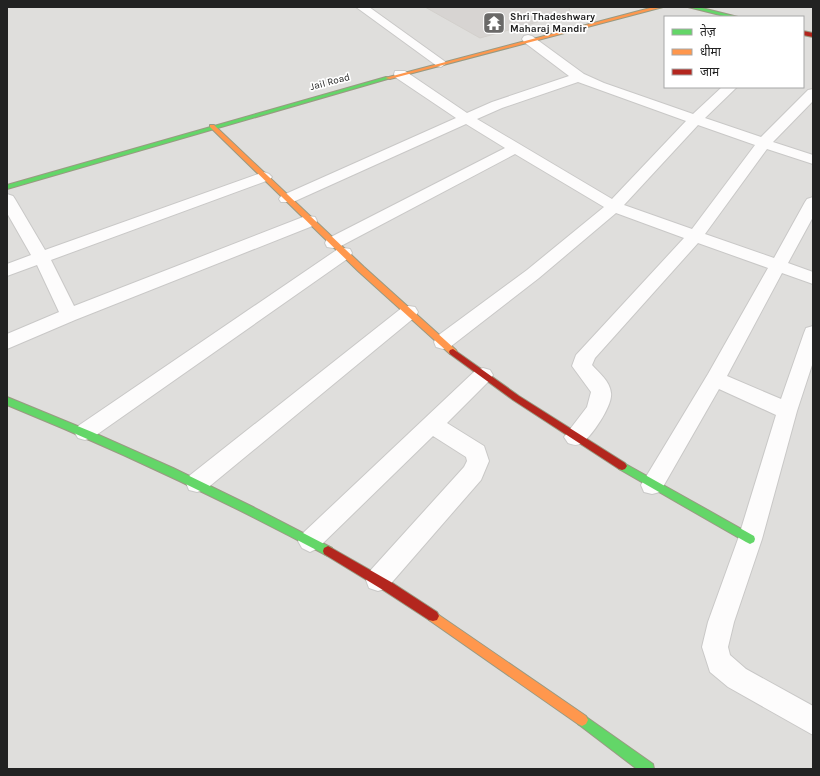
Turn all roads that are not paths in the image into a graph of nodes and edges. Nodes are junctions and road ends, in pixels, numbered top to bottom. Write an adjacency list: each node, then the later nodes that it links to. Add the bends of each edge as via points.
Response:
1 (362, 7): 7 (street)
2 (660, 7): 6 (street, Jail Road)
3 (691, 7): 4 (street)
4 (718, 10): 5 (street)
5 (733, 16)
6 (528, 39): 7 (street, Jail Road); 9 (street)
7 (441, 63): 8 (street, Jail Road)
8 (400, 74): 12 (street); 14 (street, Jail Road)
9 (579, 77): 12 (street, via 528,93); 13 (street)
10 (729, 88): 13 (street)
11 (813, 93): 15 (street)
12 (466, 118): 16 (street); 21 (street)
13 (695, 120): 15 (street); 23 (street)
14 (212, 126): 18 (street); 19 (street, Jail Road)
15 (763, 144): 17 (street); 25 (street)
16 (516, 148): 23 (street); 26 (street)
17 (813, 160)
18 (264, 177): 21 (street); 27 (street)
19 (7, 187)
20 (7, 199): 27 (street)
21 (287, 200): 24 (street)
22 (813, 202): 28 (street)
23 (614, 207): 25 (street); 35 (street, via 533,274)
24 (309, 221): 26 (street); 32 (street)
25 (695, 236): 28 (street); 42 (street, via 586,355 582,366 599,386 601,396 598,405)
26 (339, 248): 31 (street); 41 (street)
27 (41, 257): 29 (street); 32 (street)
28 (779, 266): 30 (street); 37 (street)
29 (7, 270)
30 (813, 278)
31 (409, 312): 35 (street); 43 (street)
32 (69, 315): 34 (street)
33 (813, 333): 39 (street)
34 (7, 342)
35 (443, 342): 36 (street)
36 (483, 375): 40 (street); 42 (street)
37 (715, 379): 39 (street); 44 (street)
38 (7, 401): 41 (street)
39 (787, 411): 45 (street)
40 (432, 424): 46 (street); 47 (street, via 476,452 478,462 473,473)
41 (85, 432): 43 (street)
42 (575, 437): 44 (street)
43 (197, 483): 46 (street)
44 (652, 484): 45 (street)
45 (750, 539): 48 (street, via 721,622 715,647 720,663 737,678)
46 (310, 541): 47 (street)
47 (378, 580): 49 (street, via 588,723)
48 (813, 721)
49 (648, 769)

